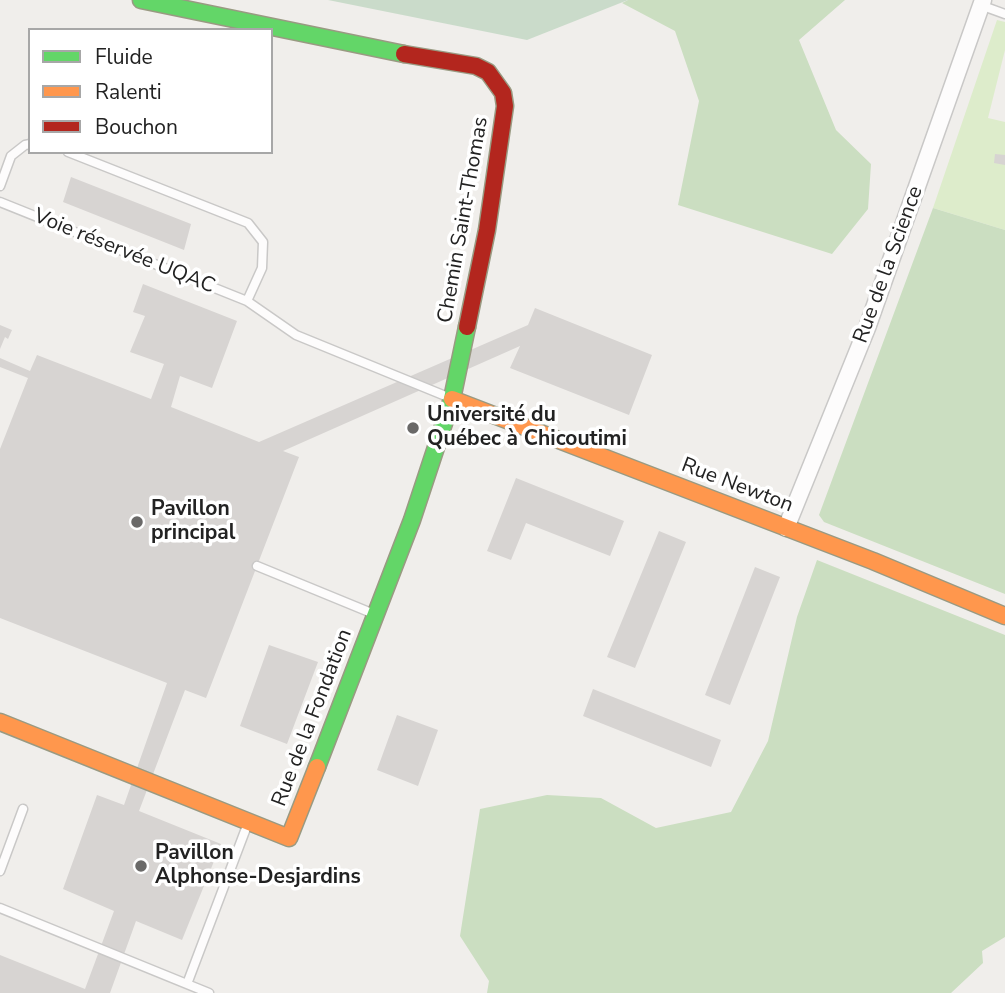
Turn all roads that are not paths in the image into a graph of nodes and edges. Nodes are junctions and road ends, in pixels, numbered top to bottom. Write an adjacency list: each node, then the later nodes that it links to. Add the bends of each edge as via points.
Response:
1 (141, 0): 9 (street, Chemin Saint-Thomas, via 476,66 497,82 505,106 487,230)
2 (983, 3): 3 (lane); 10 (street, Rue de la Science, via 867,328)
3 (1005, 14)
4 (28, 144): 6 (lane, via 11,156)
5 (73, 154): 8 (lane, via 248,223 263,242 262,268)
6 (0, 186)
7 (0, 202): 8 (lane, Voie réservée UQAC)
8 (247, 301): 9 (lane, Voie réservée UQAC, via 296,335)
9 (453, 399): 10 (street, Rue Newton); 12 (street, Rue de la Fondation)
10 (786, 528): 13 (street, Rue Newton)
11 (257, 566): 12 (lane)
12 (376, 614): 16 (street, Rue de la Fondation, via 289,838)
13 (1005, 616)
14 (0, 722): 16 (street, Rue de la Fondation)
15 (23, 809): 17 (lane)
16 (248, 822): 19 (lane)
17 (0, 871)
18 (0, 908): 19 (lane)
19 (187, 984): 20 (lane)
20 (209, 993)

